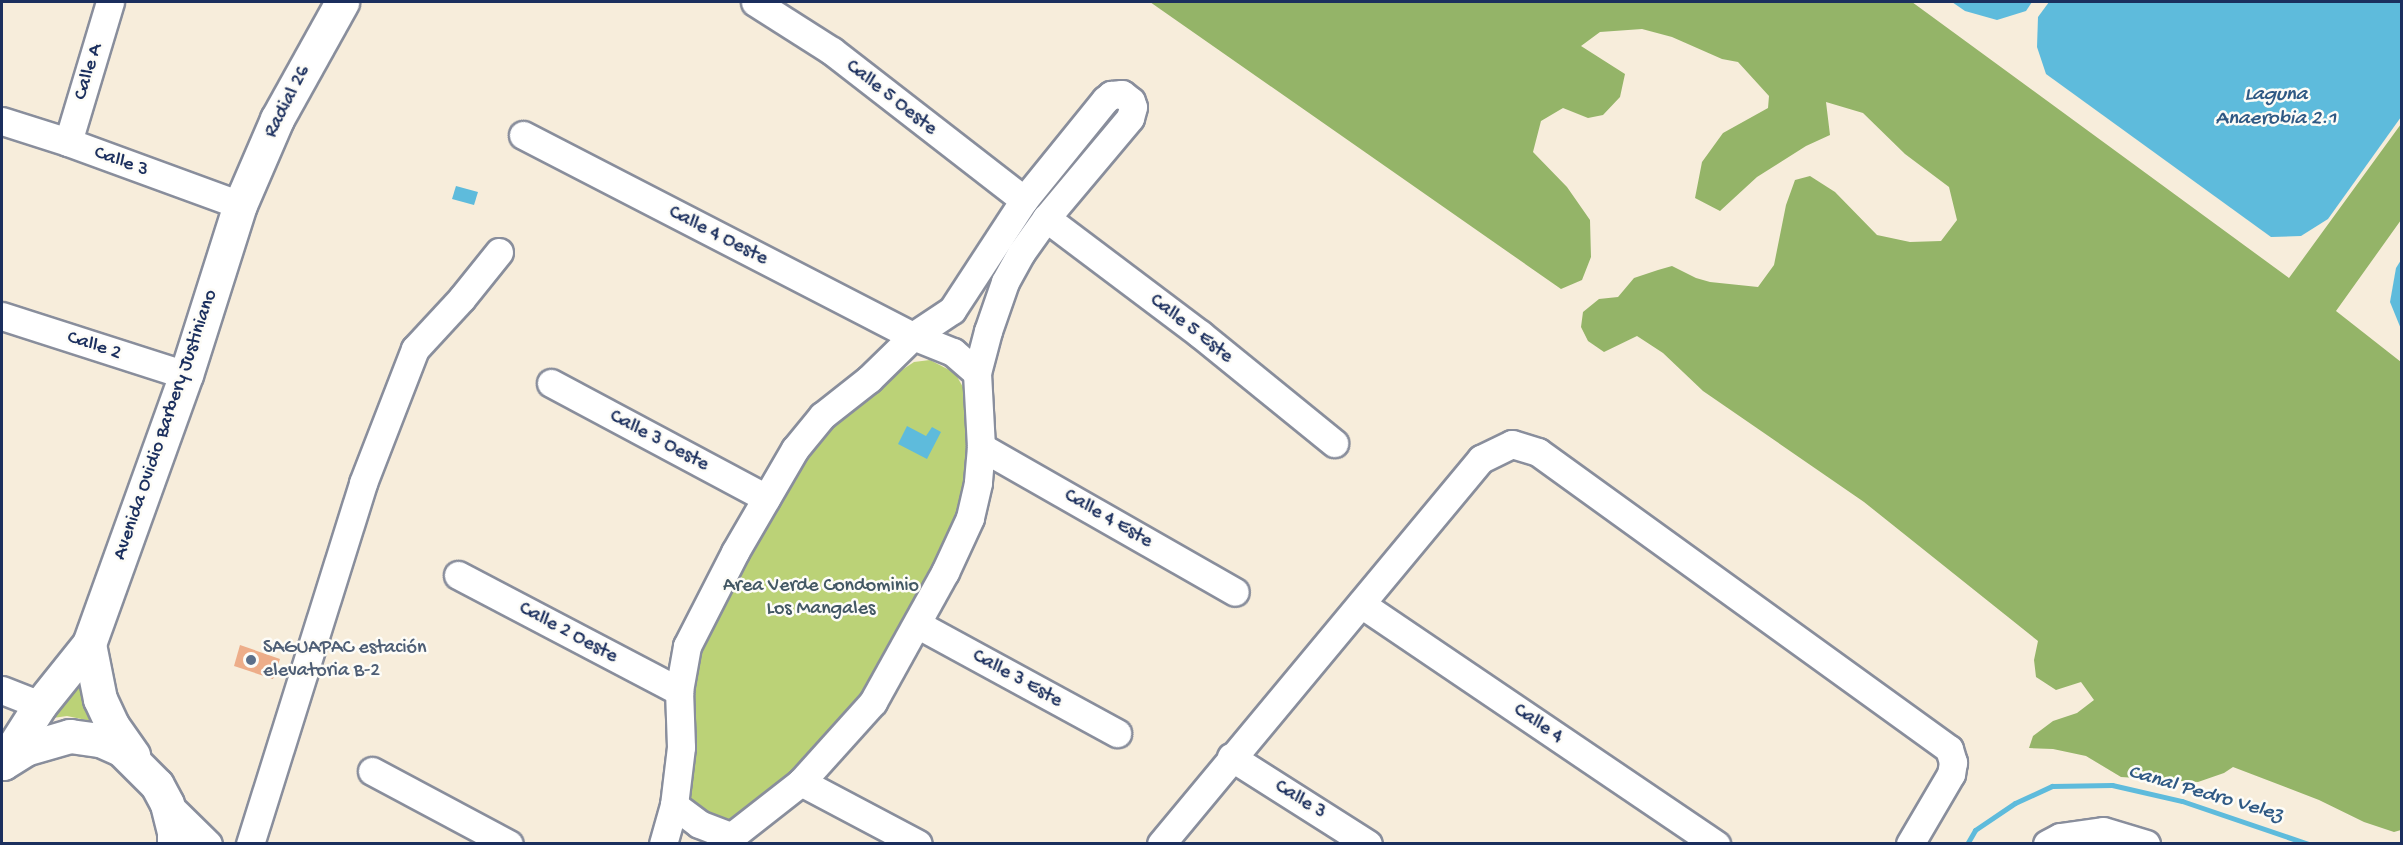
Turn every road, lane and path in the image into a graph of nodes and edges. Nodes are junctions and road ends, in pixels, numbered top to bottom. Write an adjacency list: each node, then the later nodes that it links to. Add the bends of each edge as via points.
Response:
1 (110, 2): 6 (street, Calle A)
2 (342, 2): 8 (main road, Radial 26, via 277,119)
3 (755, 2): 7 (street, Calle 5 Oeste, via 832,51)
4 (2, 121): 6 (street, Calle 3)
5 (524, 135): 14 (street, Calle 4 Oeste)
6 (68, 142): 8 (street, Calle 3)
7 (1024, 200): 9 (street, via 1105,100 1116,94 1127,97 1133,107 1130,118); 11 (street)
8 (240, 206): 16 (main road, Avenida Ovidio Barbery Justiniano)
9 (1046, 218): 13 (street, via 1005,282); 18 (street, Calle 5 Este, via 1200,334)
10 (499, 252): 40 (street, via 415,348 363,483)
11 (952, 310): 13 (street); 14 (street)
12 (3, 321): 16 (street, Calle 2)
13 (988, 331): 15 (street)
14 (913, 336): 15 (street, Calle 4 Oeste, via 953,352); 20 (street, via 822,416 795,449)
15 (977, 373): 19 (street)
16 (186, 375): 25 (main road, Avenida Ovidio Barbery Justiniano)
17 (551, 383): 20 (street, Calle 3 Oeste)
18 (1334, 443)
19 (981, 447): 22 (street, Calle 4 Este); 24 (street, via 970,518)
20 (766, 498): 27 (street, via 687,646)
21 (458, 575): 27 (street, Calle 2 Oeste)
22 (1235, 592)
23 (1361, 604): 30 (street); 46 (street, Calle 4); 47 (street, via 1481,459 1512,444 1538,452 1949,749 1951,774)
24 (917, 624): 29 (street, Calle 3 Este); 34 (street, via 873,702)
25 (89, 644): 28 (main road, Avenida Ovidio Barbery Justiniano); 32 (main road, via 100,699 112,725)
26 (2, 690): 28 (street)
27 (679, 691): 36 (street, via 681,747)
28 (40, 705): 31 (main road, Avenida Ovidio Barbery Justiniano)
29 (1117, 734)
30 (1231, 757): 44 (street); 45 (street, Calle 3)
31 (2, 764): 32 (main road, via 25,749 70,736 100,740 122,750)
32 (142, 768): 35 (main road)
33 (372, 771): 41 (street)
34 (801, 782): 37 (street); 43 (street)
35 (167, 804): 38 (main road); 39 (street)
36 (674, 805): 37 (street); 42 (street)
37 (726, 840)
38 (174, 843)
39 (208, 843)
40 (250, 843)
41 (509, 843)
42 (663, 843)
43 (918, 843)
44 (1161, 843)
45 (1368, 843)
46 (1716, 843)
47 (1910, 843)
48 (2047, 843): 49 (street, via 2060,837 2103,831)
49 (2146, 843)

